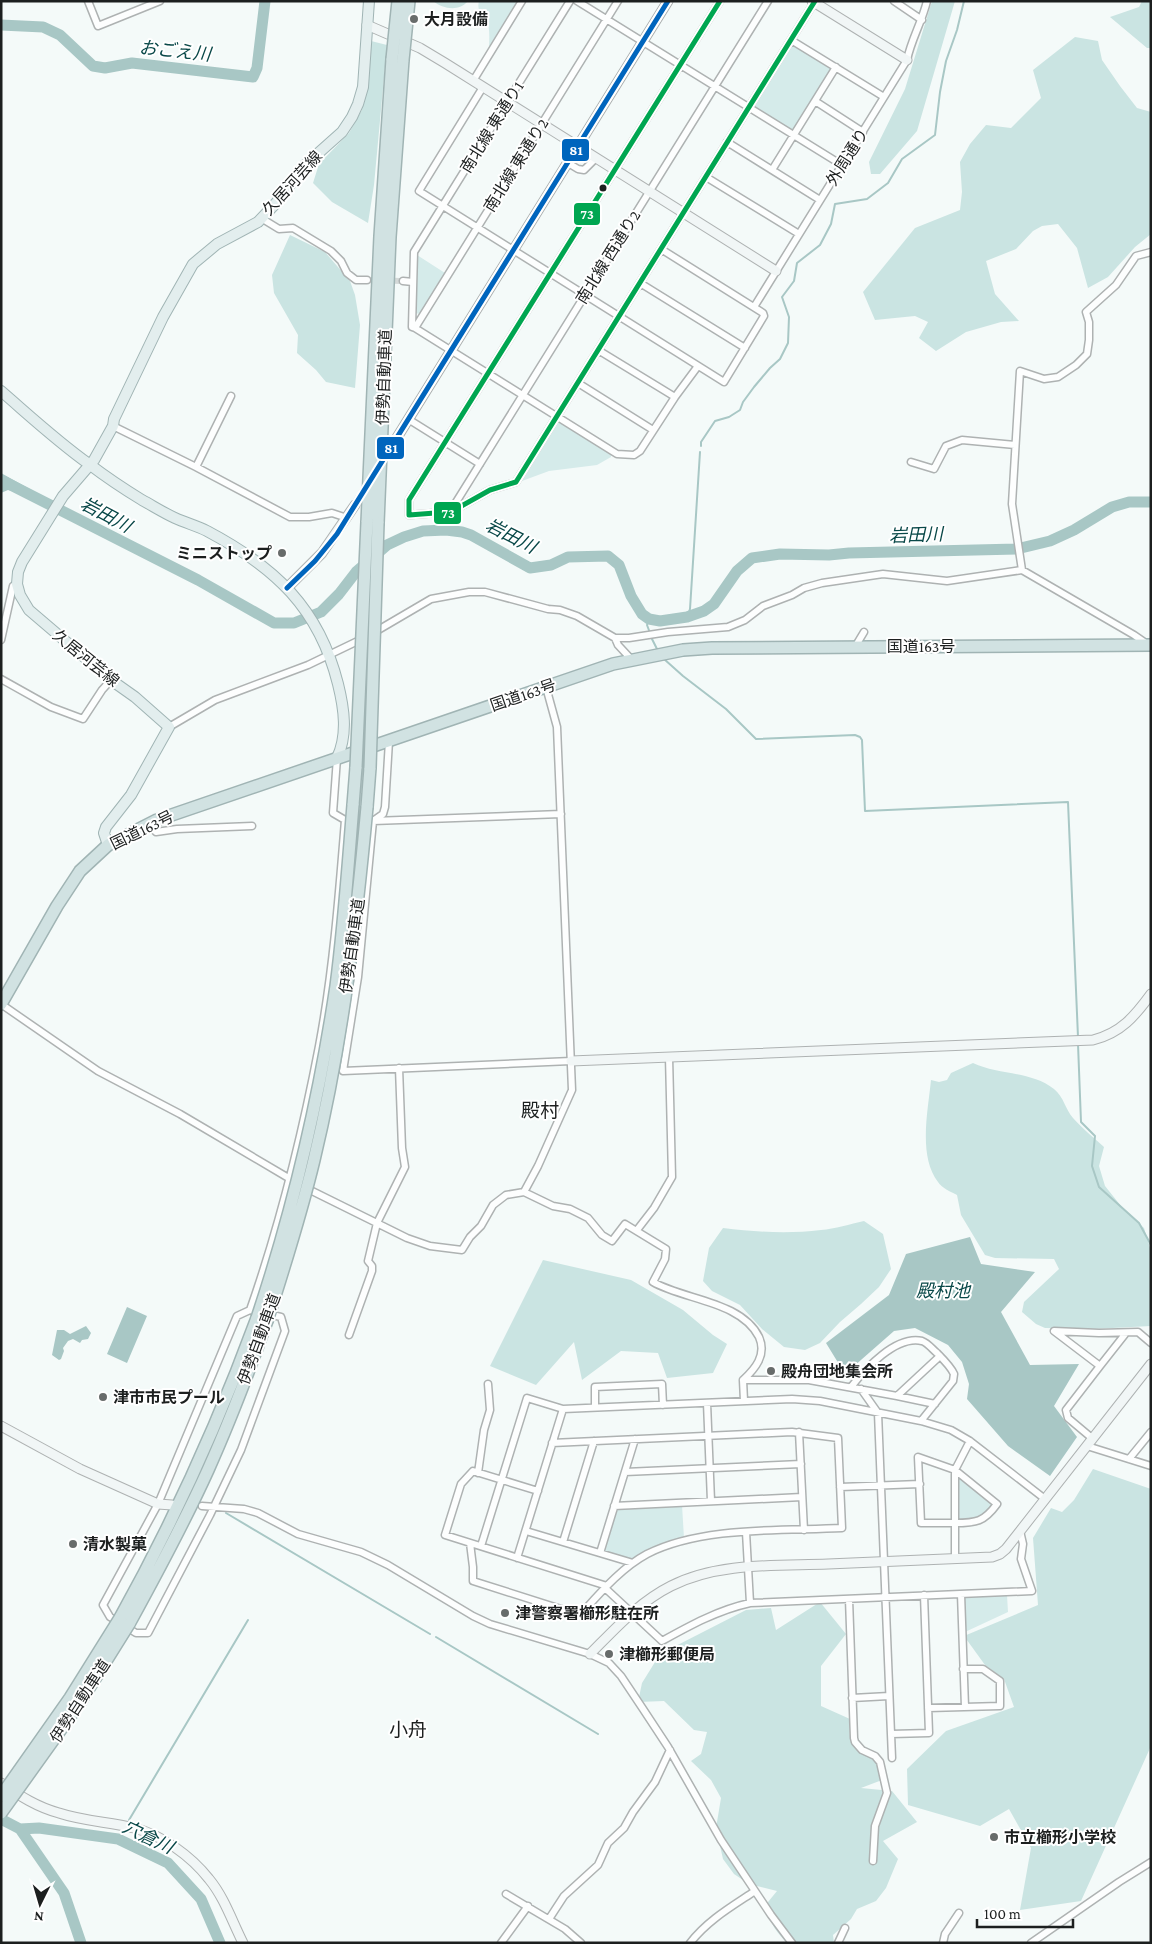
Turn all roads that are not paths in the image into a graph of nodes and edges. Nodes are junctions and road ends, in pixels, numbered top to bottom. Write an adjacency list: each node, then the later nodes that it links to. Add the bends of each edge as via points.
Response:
1 (88, 1): 2 (street, via 98,26)
2 (160, 1)
3 (369, 1): 18 (main road, 久居河芸線)
4 (398, 1): 21 (highway, 伊勢自動車道, bridge)
5 (409, 1): 21 (highway, 伊勢自動車道, bridge)
6 (522, 1): 25 (street)
7 (570, 1): 30 (street, 南北線 東通り1)
8 (577, 1): 16 (street)
9 (618, 1): 16 (street, 南北線 東通り2)
10 (668, 1): 20 (street)
11 (720, 1): 23 (street)
12 (768, 1): 26 (street, 南北線 西通り2)
13 (894, 1): 17 (street)
14 (927, 1): 17 (street, 外周通り)
15 (814, 2): 19 (street); 22 (street)
16 (606, 20): 20 (street); 32 (street, 南北線 東通り2)
17 (922, 20): 22 (street, 外周通り)
18 (367, 25): 25 (street, via 420,48); 47 (main road, 久居河芸線, via 363,87 355,111 342,132 304,165)
19 (791, 40): 24 (street); 31 (street)
20 (643, 42): 23 (street); 36 (street)
21 (398, 60): 87 (highway, 伊勢自動車道)
22 (907, 60): 28 (street, 外周通り)
23 (680, 65): 26 (street); 40 (street)
24 (836, 67): 28 (street); 29 (street)
25 (473, 81): 27 (street)
26 (715, 86): 31 (street); 43 (street, 南北線 西通り2)
27 (484, 87): 30 (street); 45 (street, via 419,192)
28 (884, 97): 33 (street, 外周通り)
29 (815, 101): 33 (street); 34 (street)
30 (507, 102): 32 (street); 45 (street, 南北線 東通り1)
31 (749, 108): 34 (street); 35 (street)
32 (542, 124): 36 (street); 48 (street, 南北線 東通り2)
33 (863, 132): 39 (street, 外周通り)
34 (794, 136): 39 (street); 41 (street)
35 (727, 142): 41 (street); 42 (street)
36 (578, 147): 37 (street); 38 (street)
37 (596, 158): 38 (street, via 584,170); 40 (street)
38 (568, 163): 51 (street)
39 (842, 165): 44 (street, 外周通り)
40 (615, 170): 43 (street); 54 (street)
41 (772, 170): 44 (street)
42 (706, 177): 46 (street); 49 (street)
43 (649, 192): 46 (street); 59 (street, 南北線 西通り2)
44 (820, 200): 49 (street, 外周通り)
45 (443, 206): 48 (street); 57 (street, 南北線 東通り1, via 414,252)
46 (683, 213): 50 (street); 53 (street)
47 (261, 218): 55 (street, via 279,229 293,228 341,261 347,273 356,280); 75 (main road, 久居河芸線, via 217,244 193,264 163,317)
48 (477, 228): 51 (street); 62 (street, 南北線 東通り2)
49 (799, 234): 53 (street, 外周通り)
50 (661, 249): 58 (street); 60 (street)
51 (514, 250): 54 (street); 65 (street)
52 (1151, 252): 79 (street, via 1136,256 1116,285 1086,312 1089,322 1087,354 1076,365 1058,377 1044,379 1020,371)
53 (776, 271): 60 (street, 外周通り)
54 (550, 273): 59 (street); 67 (street)
55 (367, 280)
56 (403, 281): 57 (street)
57 (413, 282): 62 (street)
58 (640, 283): 61 (street); 63 (street)
59 (585, 295): 61 (street); 70 (street, 南北線 西通り2)
60 (754, 307): 63 (street, via 764,316)
61 (619, 316): 64 (street); 66 (street)
62 (414, 328): 65 (street)
63 (745, 348): 66 (street, via 724,382)
64 (598, 350): 68 (street); 72 (street)
65 (451, 351): 67 (street); 74 (street)
66 (698, 366): 72 (street)
67 (488, 374): 70 (street); 77 (street)
68 (578, 383): 73 (street); 76 (street)
69 (1, 391): 81 (main road)
70 (522, 395): 73 (street); 82 (street, 南北線 西通り2)
71 (231, 396): 83 (street)
72 (675, 397): 76 (street)
73 (556, 416): 76 (street, via 616,454 634,455); 85 (street, via 516,482 490,490)
74 (408, 419): 77 (street); 78 (street)
75 (113, 426): 81 (main road, 久居河芸線); 83 (street)
76 (653, 430)
77 (445, 442): 82 (street); 85 (street, via 409,500 409,515)
78 (393, 444)
79 (1015, 445): 80 (street, via 962,440 946,446 934,469); 88 (street, via 1012,504)
80 (911, 462)
81 (89, 464): 89 (main road, 久居河芸線, via 63,496 22,562); 90 (main road, via 151,505 243,552)
82 (480, 464): 85 (street, 南北線 西通り2)
83 (196, 467): 86 (street, via 290,517 332,513)
84 (355, 505): 86 (street)
85 (449, 514)
86 (347, 518): 90 (street, via 319,557)
87 (372, 523): 119 (highway, 伊勢自動車道, bridge, via 356,767 337,976 303,1158); 119 (highway, 伊勢自動車道, bridge, via 370,768 359,896 337,1048 314,1160 294,1236)
88 (1022, 570): 92 (street, via 947,581 883,574 822,583 763,606 728,628); 94 (street)
89 (17, 584): 93 (street, via 13,586); 99 (main road, 久居河芸線, via 23,601 35,616)
90 (287, 588): 96 (main road, via 315,624)
91 (864, 632): 95 (street)
92 (615, 638): 96 (street, via 568,612 477,591 432,599 382,628); 97 (street)
93 (1, 640)
94 (1149, 645): 95 (highway, 国道163号)
95 (855, 647): 97 (highway, 国道163号, via 712,648)
96 (328, 652): 101 (street, via 224,696); 103 (main road, via 344,720 343,744)
97 (631, 659): 100 (highway, 国道163号)
98 (1, 679): 99 (street, via 42,703 83,719)
99 (111, 680): 101 (main road, 久居河芸線)
100 (546, 687): 102 (highway, 国道163号); 104 (street, via 558,727)
101 (169, 727): 109 (main road, via 131,795 106,827 104,832)
102 (389, 741): 103 (highway, 国道163号); 106 (street, via 386,807 383,814)
103 (337, 758): 105 (street, via 334,813); 107 (highway, 国道163号)
104 (561, 814): 106 (street); 113 (street)
105 (345, 820): 106 (street); 115 (street, via 321,1037)
106 (373, 821): 114 (street, via 358,977 343,1071)
107 (148, 823): 108 (street, via 156,832); 109 (highway, 国道163号)
108 (252, 826)
109 (108, 845): 111 (highway, 国道163号, via 74,879)
110 (1151, 995): 112 (street, via 1122,1027 1093,1040)
111 (1, 1004): 115 (street, via 98,1071 180,1114)
112 (669, 1057): 113 (street); 118 (street, via 672,1177)
113 (571, 1061): 114 (street); 116 (street, via 572,1090)
114 (399, 1068): 117 (street, via 405,1167)
115 (289, 1178): 117 (street); 119 (street, via 267,1262)
116 (524, 1192): 117 (street, via 506,1195 493,1205 462,1250 430,1246); 118 (street, via 588,1218 602,1235 612,1241 625,1224)
117 (377, 1224): 121 (street, via 368,1261 372,1272)
118 (637, 1230): 126 (street, via 667,1252 653,1282 716,1305 741,1317 755,1330 761,1354 756,1366)
119 (258, 1316): 163 (street, via 237,1316); 167 (street, via 281,1317 285,1331 241,1450); 189 (highway, 伊勢自動車道, via 248,1372 208,1471 163,1562)
120 (1126, 1333): 122 (street, via 1138,1332); 125 (street); 125 (street, via 1054,1330)
121 (349, 1334)
122 (1151, 1342)
123 (940, 1356): 128 (street, via 925,1342 905,1342 880,1356); 130 (street); 133 (street, via 953,1370 954,1378)
124 (1151, 1364): 146 (street)
125 (1100, 1366): 146 (street, via 1066,1410 1068,1418)
126 (743, 1380): 128 (street, via 796,1379); 131 (street)
127 (488, 1384): 154 (street, via 490,1410)
128 (851, 1387): 129 (street)
129 (861, 1389): 130 (street); 137 (street)
130 (897, 1396): 133 (street)
131 (744, 1401): 132 (street); 137 (street, via 804,1400)
132 (707, 1403): 134 (street); 142 (street)
133 (935, 1404): 138 (street)
134 (663, 1405): 135 (street); 135 (street, via 662,1384 595,1387)
135 (596, 1408): 136 (street)
136 (563, 1409): 147 (street); 155 (street, via 527,1398)
137 (878, 1413): 138 (street); 157 (street)
138 (921, 1421): 145 (street, via 951,1430)
139 (1, 1426): 163 (street, via 80,1469)
140 (799, 1432): 142 (street); 149 (street); 158 (street, via 838,1438)
141 (1151, 1432): 148 (street)
142 (708, 1436): 143 (street); 151 (street)
143 (635, 1439): 144 (street); 153 (street)
144 (594, 1441): 147 (street); 173 (street)
145 (970, 1441): 152 (street); 161 (street)
146 (1090, 1442): 148 (street); 161 (street)
147 (552, 1444): 159 (street)
148 (1129, 1459): 150 (street)
149 (801, 1464): 151 (street); 160 (street)
150 (1151, 1466)
151 (709, 1468): 153 (street); 162 (street)
152 (955, 1470): 156 (street, via 918,1457); 168 (street); 168 (street, via 997,1504 981,1520)
153 (625, 1472): 166 (street)
154 (478, 1473): 155 (street); 174 (street, via 473,1471 461,1484 444,1535)
155 (501, 1480): 159 (street); 175 (street)
156 (920, 1484): 157 (street); 168 (street, via 921,1523)
157 (881, 1485): 158 (street); 179 (street)
158 (840, 1487): 169 (street, via 842,1528)
159 (538, 1491): 170 (street)
160 (802, 1497): 162 (street); 169 (street)
161 (1045, 1499): 172 (street)
162 (711, 1501): 166 (street)
163 (158, 1504): 164 (street); 167 (street, via 103,1605 110,1617 136,1633 148,1633)
164 (172, 1505)
165 (202, 1506): 167 (street)
166 (614, 1506): 176 (street)
167 (212, 1508): 190 (street, via 258,1513 298,1534 362,1552 481,1620)
168 (955, 1523): 178 (street)
169 (804, 1530): 171 (street)
170 (526, 1531): 173 (street); 177 (street)
171 (746, 1532): 180 (street, via 712,1535 673,1544); 181 (street)
172 (1020, 1532): 178 (street, via 1000,1554); 183 (street, via 1023,1544 1021,1559 1032,1591)
173 (563, 1542): 176 (street)
174 (470, 1543): 175 (street); 182 (street, via 473,1581 580,1615)
175 (481, 1546): 177 (street)
176 (600, 1554): 180 (street)
177 (518, 1558): 182 (street)
178 (956, 1559): 179 (street)
179 (884, 1562): 181 (street); 185 (street)
180 (633, 1563): 182 (street)
181 (748, 1567): 187 (street); 188 (street, via 684,1580 655,1595)
182 (606, 1587): 188 (street)
183 (961, 1594): 184 (street); 191 (street)
184 (924, 1595): 185 (street); 195 (street)
185 (885, 1597): 186 (street); 192 (street)
186 (849, 1599): 187 (street); 193 (street)
187 (750, 1603): 188 (street, via 726,1610 662,1641)
188 (631, 1613): 190 (street)
189 (124, 1621): 200 (highway, 伊勢自動車道, bridge); 201 (highway, 伊勢自動車道, bridge, via 79,1704)
190 (590, 1654): 197 (street, via 616,1670)
191 (964, 1669): 194 (street); 194 (street, via 983,1669 1000,1681 1000,1706)
192 (889, 1696): 193 (street); 196 (street)
193 (852, 1698): 202 (street, via 855,1742 880,1762 888,1793 875,1826)
194 (965, 1707): 195 (street)
195 (928, 1708): 196 (street, via 929,1733)
196 (891, 1734): 198 (street)
197 (670, 1750): 204 (street); 208 (street, via 655,1782 624,1828 608,1843 598,1865 564,1896)
198 (892, 1758)
199 (1, 1784): 210 (street, via 44,1808 75,1818 133,1828 169,1844 212,1883)
200 (1, 1796)
201 (1, 1813)
202 (873, 1862)
203 (1151, 1862): 217 (street)
204 (754, 1891): 213 (street, via 720,1913); 214 (street)
205 (506, 1894): 206 (street)
206 (528, 1906): 208 (street); 211 (street)
207 (960, 1913): 216 (street, via 947,1930)
208 (550, 1919): 212 (street)
209 (846, 1928): 215 (street)
210 (243, 1943)
211 (501, 1943)
212 (581, 1943)
213 (690, 1943)
214 (792, 1943)
215 (838, 1943)
216 (943, 1943)
217 (1031, 1943)

